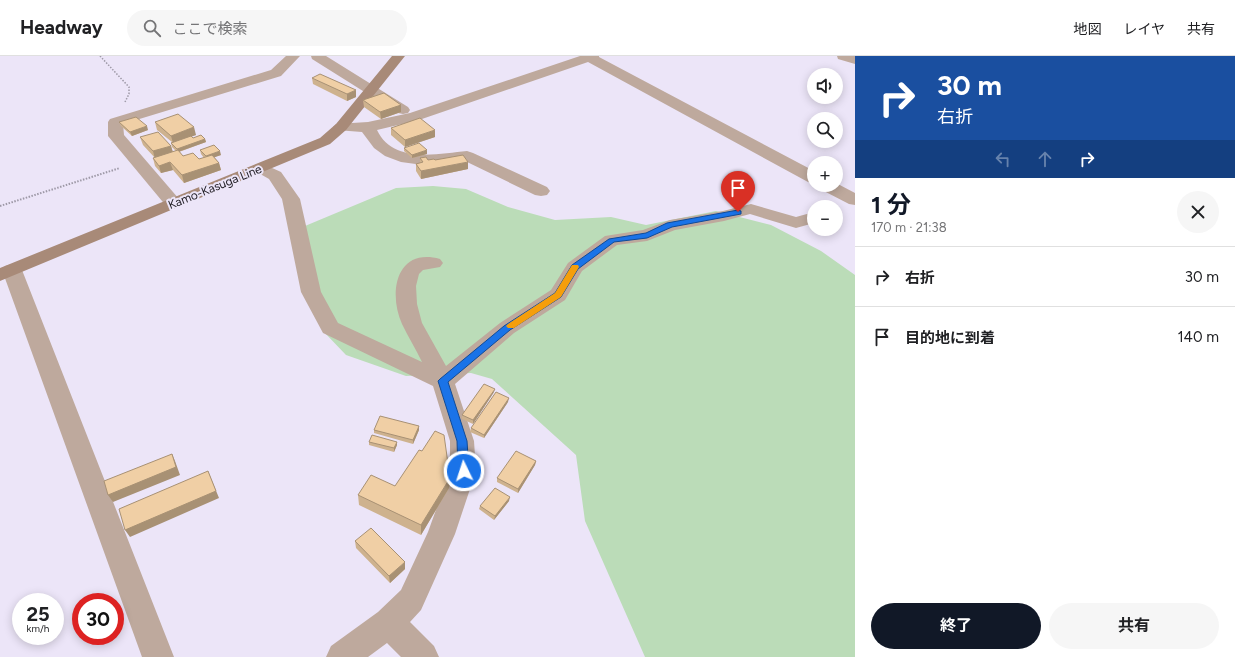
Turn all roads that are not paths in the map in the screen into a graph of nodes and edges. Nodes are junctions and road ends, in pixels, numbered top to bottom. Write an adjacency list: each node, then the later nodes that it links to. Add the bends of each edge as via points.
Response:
1 (294, 56): 16 (street, via 276,73 115,122 116,136)
2 (317, 56): 7 (street)
3 (399, 56): 7 (main road, Kamo-Kasuga Line)
4 (590, 56): 8 (street); 12 (street)
5 (844, 56): 6 (street)
6 (855, 60)
7 (371, 89): 8 (street); 9 (main road, Kamo-Kasuga Line)
8 (414, 117): 10 (street)
9 (341, 127): 10 (street); 11 (main road, Kamo-Kasuga Line, via 325,141)
10 (368, 127): 13 (street, via 380,145 391,153 407,159 467,156)
11 (261, 168): 16 (main road, Kamo-Kasuga Line); 21 (street, via 275,176 291,199 311,292 330,328)
12 (807, 174)
13 (541, 191)
14 (839, 192): 15 (street)
15 (854, 200): 17 (street)
16 (173, 204): 20 (main road, Kamo-Kasuga Line)
17 (843, 205)
18 (807, 219): 21 (street, via 796,223 751,209 670,225 647,235 612,240 575,267 558,295 507,328)
19 (433, 263): 21 (street, via 418,265 410,271 406,286 407,304 412,323)
20 (6, 273): 23 (street)
21 (443, 381): 22 (street, via 462,441 464,471 441,534 411,600)
22 (389, 623): 24 (street); 25 (street)
23 (158, 657)
24 (342, 657)
25 (423, 657)

